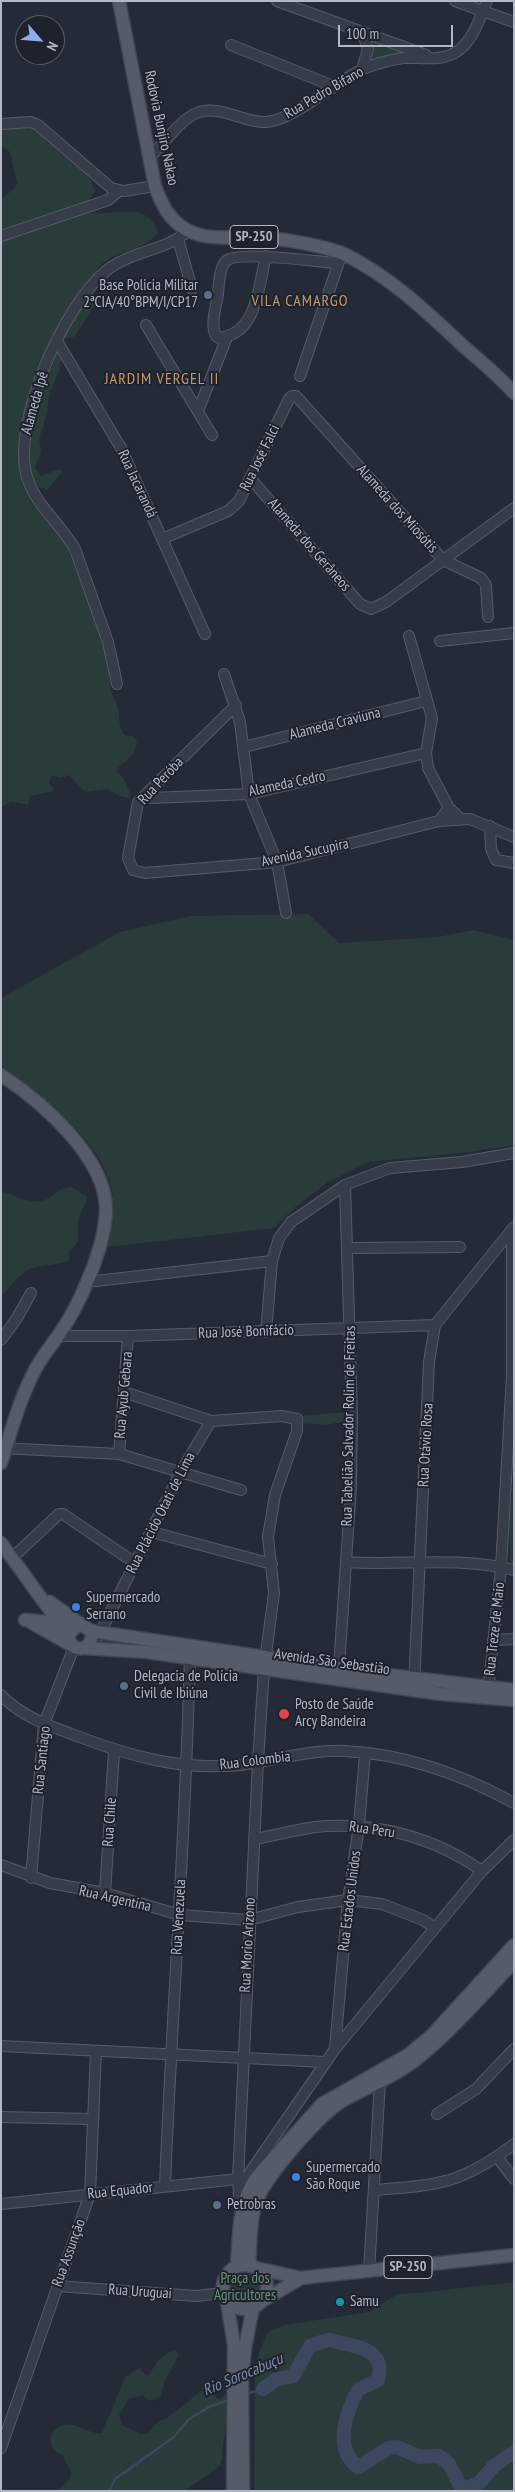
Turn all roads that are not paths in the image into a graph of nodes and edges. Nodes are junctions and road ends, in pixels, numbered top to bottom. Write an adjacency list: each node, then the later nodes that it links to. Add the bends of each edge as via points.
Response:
1 (119, 1): 12 (main road, Rodovia Bunjiro Nakao / SP-250)
2 (277, 1): 6 (street)
3 (455, 1): 4 (street)
4 (485, 6): 5 (street); 8 (street, Rua Pedro Bifano, via 465,45 446,57)
5 (514, 22)
6 (362, 32): 8 (street); 9 (street, via 368,49)
7 (231, 45): 10 (street)
8 (434, 58): 9 (street, Rua Pedro Bifano, via 402,58)
9 (362, 70): 10 (street, Rua Pedro Bifano)
10 (333, 86): 12 (street, Rua Pedro Bifano, via 305,105 271,121 210,110 201,112 182,123)
11 (1, 124): 14 (street, via 38,124 111,188)
12 (149, 158): 13 (main road, Rodovia Bunjiro Nakao / SP-250)
13 (154, 186): 14 (street); 15 (main road, Rodovia Bunjiro Nakao / SP-250, via 164,209)
14 (119, 191): 16 (street, via 108,200)
15 (183, 235): 18 (main road, Rodovia Bunjiro Nakao / SP-250, via 263,237); 19 (street); 22 (street, Alameda Ipê, via 107,270 81,301)
16 (1, 236)
17 (266, 256): 18 (street); 21 (street, via 248,323); 21 (street, via 233,257 224,263 214,327 216,336)
18 (340, 258): 23 (street); 24 (main road, Rodovia Bunjiro Nakao / SP-250, via 406,293)
19 (192, 289)
20 (146, 325): 26 (street)
21 (227, 337): 26 (street)
22 (57, 341): 30 (street, Rua Jacarandá, via 121,448); 38 (street, Alameda Ipê, via 28,418 24,450 27,476 35,495 75,550 108,642)
23 (300, 376)
24 (514, 393)
25 (296, 396): 28 (street, Rua José Falci, via 288,399); 31 (street, Alameda dos Miosótis)
26 (198, 411): 27 (street)
27 (212, 435)
28 (250, 478): 30 (street, Rua José Falci, via 239,501 228,511); 31 (street, Alameda dos Gerâneos, via 360,604 370,609 386,602)
29 (514, 508): 31 (street)
30 (162, 539): 34 (street, Rua Jacarandá)
31 (444, 560): 32 (street, Alameda dos Miosótis, via 481,578 486,586)
32 (488, 618)
33 (514, 633): 36 (street)
34 (205, 634)
35 (409, 636): 39 (street)
36 (440, 641)
37 (224, 674): 40 (street)
38 (117, 684)
39 (426, 701): 41 (street, Alameda Craviuna); 42 (street, via 432,726)
40 (236, 705): 41 (street); 44 (street, Rua Peróba)
41 (244, 747): 43 (street)
42 (426, 752): 43 (street, Alameda Cedro); 45 (street, via 428,768)
43 (249, 794): 44 (street, Alameda Cedro); 50 (street)
44 (145, 796): 52 (street, Rua Peróba, via 138,802 128,858 133,870)
45 (449, 808): 46 (street); 47 (street)
46 (461, 819): 47 (street, Avenida Sucupira); 48 (street, Avenida Sucupira)
47 (439, 821): 50 (street, Avenida Sucupira)
48 (490, 826): 49 (street, Avenida Sucupira); 51 (street, via 491,849 496,860)
49 (514, 837)
50 (277, 862): 52 (street, Avenida Sucupira); 53 (street)
51 (514, 863)
52 (139, 873)
53 (286, 913)
54 (1, 1075): 61 (main road, via 38,1101 71,1137 98,1176 106,1212)
55 (514, 1153): 56 (street, via 462,1162 390,1168)
56 (345, 1184): 59 (street, Rua Tabelião Salvador Rolim de Freitas); 60 (street, via 291,1222 279,1238)
57 (513, 1228): 63 (street); 69 (street, Rua Treze de Maio)
58 (460, 1247): 59 (street)
59 (347, 1248): 64 (street, Rua Tabelião Salvador Rolim de Freitas)
60 (272, 1262): 61 (street); 65 (street)
61 (87, 1282): 66 (main road)
62 (31, 1293): 68 (street)
63 (434, 1325): 64 (street, Rua José Bonifácio); 83 (street, Rua Otávio Rosa, via 429,1362)
64 (351, 1326): 65 (street, Rua José Bonifácio); 80 (street, Rua Tabelião Salvador Rolim de Freitas, via 351,1486)
65 (266, 1332): 67 (street, Rua José Bonifácio)
66 (58, 1336): 67 (street, Rua José Bonifácio); 72 (main road, via 35,1371)
67 (128, 1336): 70 (street, Rua Ayub Gebara)
68 (1, 1340)
69 (513, 1375): 84 (street, Rua Treze de Maio)
70 (124, 1392): 71 (street); 73 (street, Rua Ayub Gebara)
71 (211, 1421): 75 (street, Rua Plácido Otati de Lima); 82 (street, Rua Morio Arizono, via 282,1416 297,1419 297,1430 269,1519)
72 (3, 1449): 73 (street); 74 (main road)
73 (119, 1454): 75 (street)
74 (1, 1463)
75 (180, 1473): 76 (street); 77 (street, Rua Plácido Otati de Lima)
76 (241, 1490)
77 (152, 1532): 81 (street, Rua Plácido Otati de Lima); 82 (street)
78 (1, 1543): 79 (main road)
79 (12, 1558): 81 (street, via 59,1514 64,1514); 86 (main road)
80 (346, 1562): 83 (street); 95 (street, Rua Tabelião Salvador Rolim de Freitas)
81 (135, 1563): 88 (street, Rua Plácido Otati de Lima)
82 (272, 1564): 94 (street, Rua Morio Arizono, via 274,1593)
83 (420, 1564): 84 (street, via 468,1563); 97 (street, Rua Otávio Rosa)
84 (501, 1567): 85 (street); 89 (street, Rua Treze de Maio)
85 (514, 1570)
86 (35, 1589): 87 (main road); 88 (main road)
87 (61, 1625): 88 (main road, Avenida São Sebastião); 91 (main road); 91 (main road, Avenida São Sebastião, via 25,1620)
88 (88, 1629): 91 (main road, via 92,1636); 91 (main road, via 69,1634); 92 (main road, Avenida São Sebastião)
89 (494, 1640): 90 (street); 99 (street, Rua Treze de Maio)
90 (514, 1640)
91 (77, 1645): 92 (main road, Avenida São Sebastião); 102 (street, Rua Santiago)
92 (147, 1647): 93 (main road, Avenida São Sebastião)
93 (190, 1653): 94 (main road, Avenida São Sebastião); 106 (street, Rua Venezuela)
94 (265, 1664): 95 (main road, Avenida São Sebastião); 96 (main road, Avenida São Sebastião); 105 (street, Rua Morio Arizono)
95 (339, 1668): 96 (main road, Avenida São Sebastião)
96 (370, 1678): 97 (main road, Avenida São Sebastião)
97 (414, 1684): 99 (main road, Avenida São Sebastião)
98 (514, 1690): 99 (main road, Avenida São Sebastião)
99 (488, 1693): 101 (main road, Avenida São Sebastião)
100 (1, 1695): 102 (street, Rua Colombia, via 19,1711)
101 (514, 1700)
102 (44, 1724): 103 (street, Rua Colombia); 113 (street, Rua Santiago)
103 (114, 1751): 106 (street, Rua Colombia); 114 (street, Rua Chile)
104 (365, 1753): 105 (street, Rua Colombia, via 328,1751); 107 (street, Rua Colombia, via 409,1760 453,1773); 108 (street, Rua Estados Unidos)
105 (258, 1762): 106 (street, Rua Colombia, via 224,1766); 109 (street, Rua Morio Arizono)
106 (185, 1765): 116 (street, Rua Venezuela)
107 (514, 1803)
108 (359, 1826): 109 (street, Rua Peru, via 314,1827); 112 (street, Rua Peru, via 425,1841 465,1859); 115 (street, Rua Estados Unidos)
109 (255, 1839): 117 (street, Rua Morio Arizono)
110 (514, 1840): 112 (street)
111 (1, 1865): 113 (street, Rua Argentina)
112 (482, 1871): 118 (street)
113 (30, 1878): 114 (street, Rua Argentina, via 72,1889)
114 (105, 1893): 116 (street, Rua Argentina)
115 (348, 1900): 117 (street, Rua Argentina, via 298,1906); 118 (street, Rua Argentina, via 382,1904 423,1920); 122 (street, Rua Estados Unidos)
116 (180, 1915): 117 (street, Rua Argentina); 125 (street, Rua Venezuela)
117 (249, 1920): 126 (street, Rua Morio Arizono)
118 (434, 1928): 122 (street)
119 (514, 1945): 128 (main road, via 431,2036)
120 (514, 1962): 128 (main road, via 432,2047 407,2066)
121 (1, 2046): 124 (street)
122 (335, 2049): 127 (street)
123 (514, 2049): 129 (street, via 476,2089)
124 (96, 2051): 125 (street); 131 (street, Rua Assunção)
125 (170, 2055): 126 (street); 137 (street, Rua Venezuela)
126 (243, 2057): 127 (street); 136 (street, Rua Morio Arizono)
127 (326, 2062): 134 (street)
128 (378, 2077): 134 (main road, via 322,2104); 138 (street); 140 (main road, via 333,2108 291,2152)
129 (437, 2114)
130 (1, 2117): 131 (street)
131 (92, 2119): 139 (street, Rua Assunção)
132 (514, 2144): 133 (street)
133 (497, 2157): 135 (street); 138 (street, via 459,2178 429,2186)
134 (257, 2170): 136 (main road)
135 (514, 2179)
136 (244, 2182): 137 (street, Rua Equador); 140 (street); 143 (main road, via 240,2221)
137 (165, 2186): 139 (street, Rua Equador)
138 (375, 2190): 144 (street)
139 (90, 2194): 141 (street, Rua Equador); 146 (street, Rua Assunção)
140 (258, 2197): 143 (main road, via 253,2212)
141 (1, 2204)
142 (514, 2255): 144 (main road, SP-250)
143 (248, 2266): 145 (main road, SP-250); 147 (main road, via 226,2277); 148 (main road, via 262,2273 267,2287)
144 (369, 2272): 145 (main road, SP-250)
145 (301, 2278): 148 (main road, SP-250)
146 (57, 2286): 147 (street, Rua Uruguai, via 196,2296); 149 (street, Rua Assunção)
147 (225, 2294): 148 (main road, via 237,2307); 151 (main road, via 234,2345)
148 (257, 2304): 152 (main road, via 245,2348 242,2377)
149 (6, 2424): 150 (street, Rua Assunção)
150 (1, 2448)
151 (233, 2491)
152 (243, 2491)

